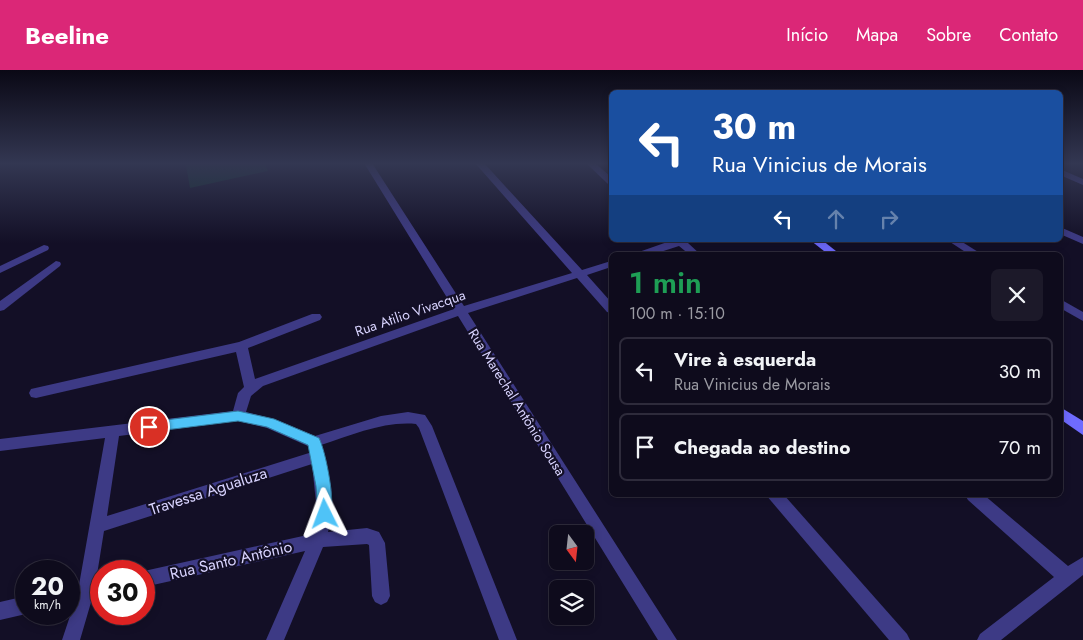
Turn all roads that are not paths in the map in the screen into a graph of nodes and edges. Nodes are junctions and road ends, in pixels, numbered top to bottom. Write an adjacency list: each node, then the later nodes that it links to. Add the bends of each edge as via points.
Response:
1 (385, 190): 21 (street, Rua Marechal Antônio Sousa)
2 (503, 190): 17 (street)
3 (1063, 231): 4 (street)
4 (1083, 241)
5 (679, 242): 10 (street)
6 (683, 242): 11 (street)
7 (818, 242): 12 (street)
8 (955, 242): 13 (street)
9 (44, 248): 16 (street)
10 (649, 252)
11 (693, 252)
12 (832, 252)
13 (973, 252)
14 (56, 264): 19 (street)
15 (609, 265): 17 (street, Rua Atilio Vivacqua)
16 (0, 270)
17 (580, 274): 20 (street); 21 (street, Rua Atilio Vivacqua)
18 (1063, 305): 23 (street)
19 (0, 307)
20 (609, 308)
21 (461, 311): 25 (street, Rua Atilio Vivacqua); 48 (street, Rua Marechal Antônio Sousa)
22 (316, 317): 24 (street)
23 (1083, 317)
24 (241, 346): 25 (street); 26 (street)
25 (250, 386): 28 (street)
26 (36, 394)
27 (1063, 414): 29 (street)
28 (238, 416): 30 (street); 32 (street, via 270,423)
29 (1083, 429)
30 (113, 431): 31 (street); 35 (street)
31 (0, 445)
32 (316, 449): 35 (street, Travessa Agualuza); 36 (street, via 325,514); 47 (street, Travessa Agualuza, via 394,420 420,419 445,475)
33 (776, 497): 49 (street)
34 (975, 497): 40 (street)
35 (98, 526): 37 (street)
36 (318, 540): 39 (street, Rua Santo Antônio); 41 (street, Rua Santo Antônio, via 373,537); 46 (street)
37 (96, 560)
38 (1083, 565): 40 (street)
39 (155, 577)
40 (1067, 577): 50 (street)
41 (382, 596)
42 (90, 599): 45 (street)
43 (15, 607): 44 (street)
44 (0, 610)
45 (71, 640)
46 (275, 640)
47 (508, 640)
48 (668, 640)
49 (901, 640)
50 (986, 640)

